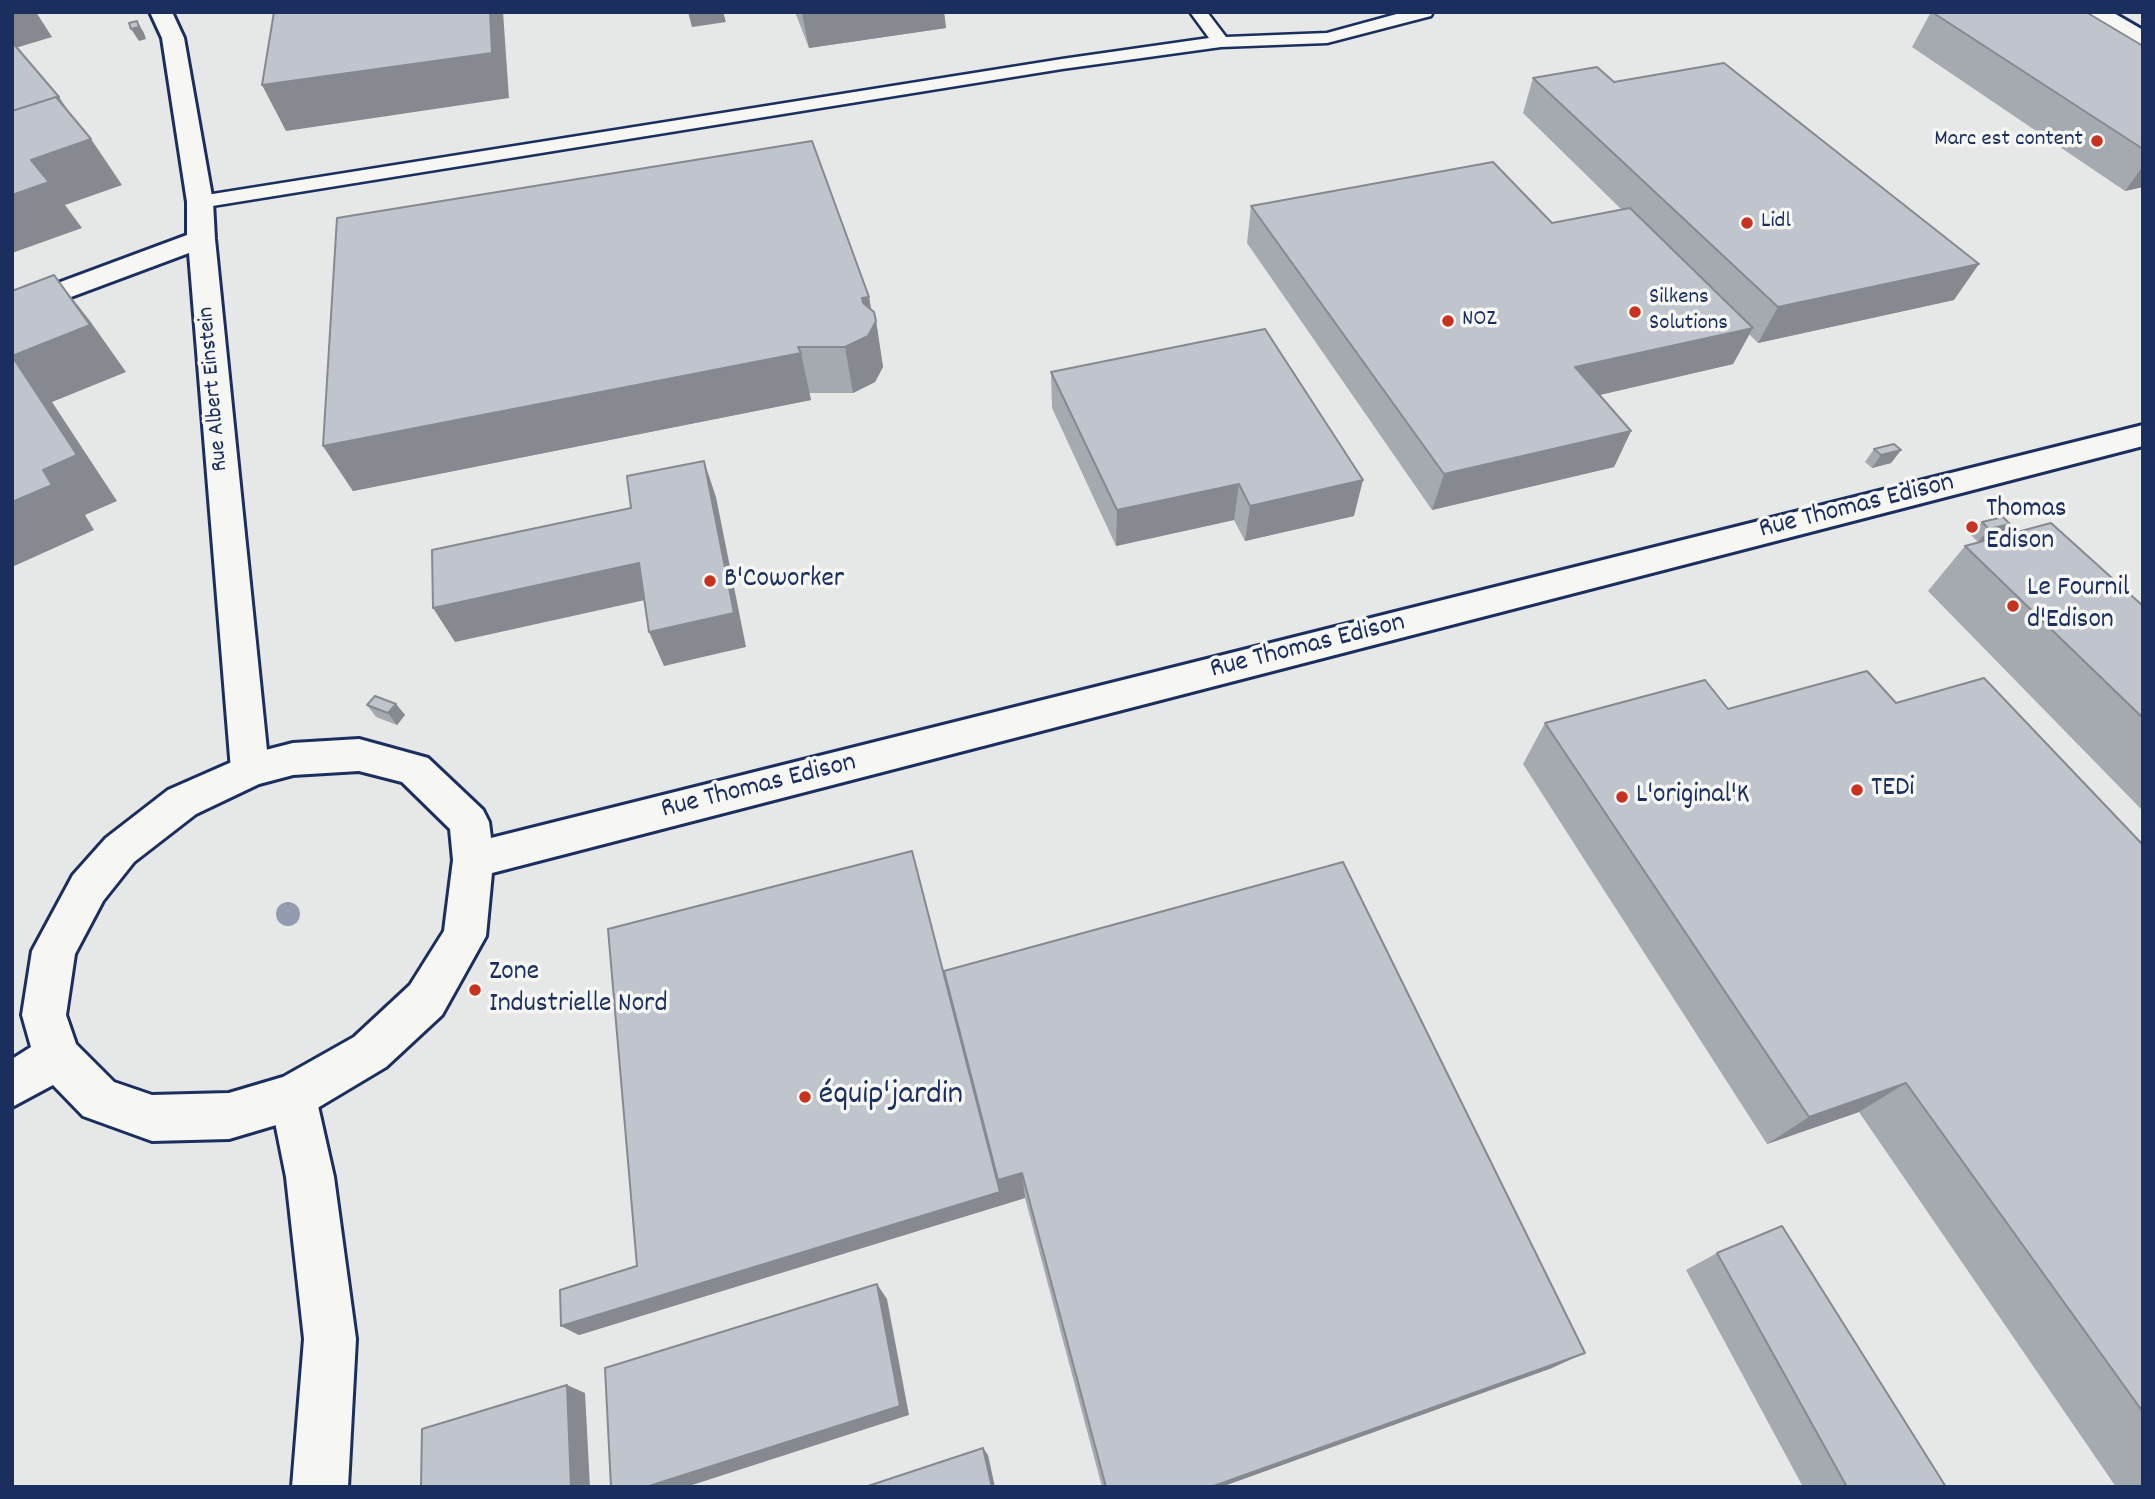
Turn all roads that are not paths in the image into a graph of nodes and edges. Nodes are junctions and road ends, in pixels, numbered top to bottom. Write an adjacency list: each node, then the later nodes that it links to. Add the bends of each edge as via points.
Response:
1 (161, 12): 7 (street, Rue Albert Einstein, via 173,38)
2 (1198, 12): 6 (lane)
3 (1425, 12): 6 (lane, via 1327,38)
4 (2096, 12): 5 (street)
5 (2143, 39)
6 (1221, 42): 7 (lane)
7 (200, 202): 8 (street, Rue Albert Einstein)
8 (201, 239): 9 (street); 11 (street, Rue Albert Einstein)
9 (12, 310)
10 (2143, 435): 12 (street, Rue Thomas Edison)
11 (250, 771): 12 (street, via 293,759 359,755 414,769 469,822); 13 (street, via 182,802 120,850 88,888 54,951 44,1015)
12 (473, 860): 15 (street, via 465,936 425,1000 370,1052)
13 (57, 1057): 14 (street); 15 (street, via 99,1100 152,1118 229,1116)
14 (12, 1085)
15 (293, 1097): 16 (street, via 310,1177 330,1339)
16 (320, 1487)

